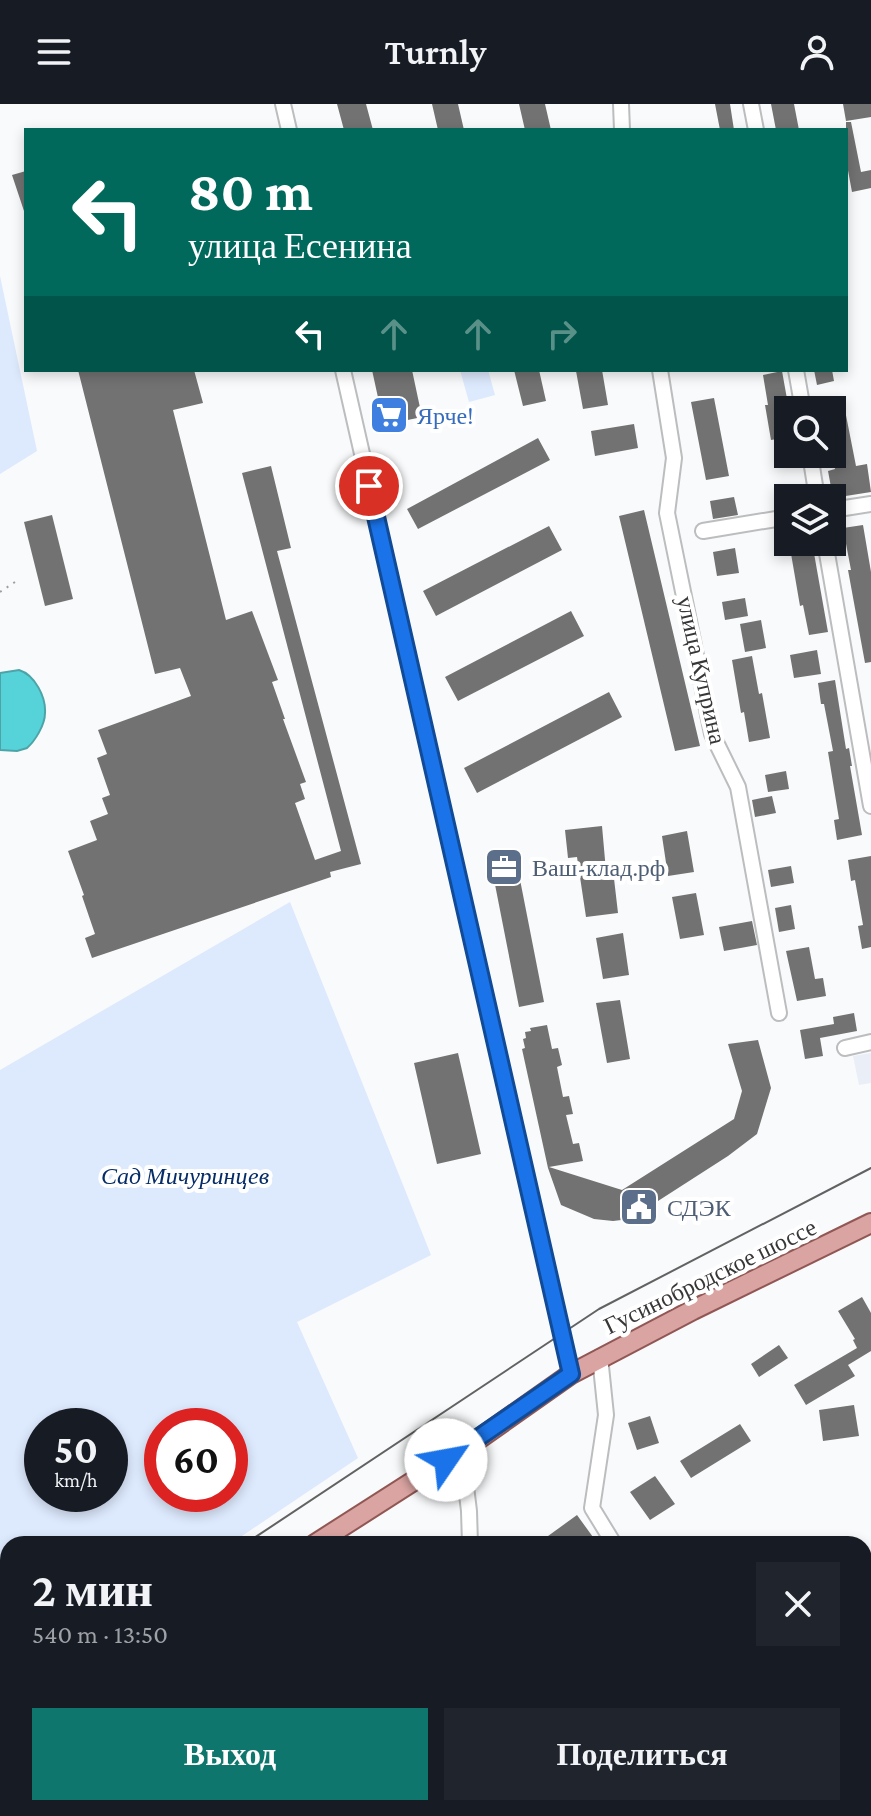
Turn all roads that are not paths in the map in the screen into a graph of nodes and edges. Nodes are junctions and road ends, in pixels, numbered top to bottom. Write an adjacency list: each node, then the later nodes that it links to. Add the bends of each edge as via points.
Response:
1 (283, 104): 4 (street)
2 (621, 104): 5 (street)
3 (751, 104): 6 (street)
4 (289, 128)
5 (622, 128)
6 (756, 128)
7 (343, 372): 22 (street)
8 (660, 372): 17 (street, улица Куприна, via 674,458 667,513 712,734 738,787)
9 (796, 372): 10 (street)
10 (801, 396)
11 (871, 504): 12 (street)
12 (846, 508)
13 (774, 519): 14 (street)
14 (703, 531)
15 (827, 556): 16 (street)
16 (871, 806)
17 (779, 1013)
18 (871, 1042): 19 (street)
19 (845, 1048)
20 (871, 1223): 21 (main road, Гусинобродское шоссе)
21 (600, 1357): 22 (main road, Гусинобродское шоссе); 26 (street, via 606,1415 592,1508)
22 (571, 1374): 23 (main road, Гусинобродское шоссе)
23 (473, 1443): 24 (main road, Гусинобродское шоссе); 25 (street, via 464,1470)
24 (328, 1536)
25 (470, 1536)
26 (609, 1536)

